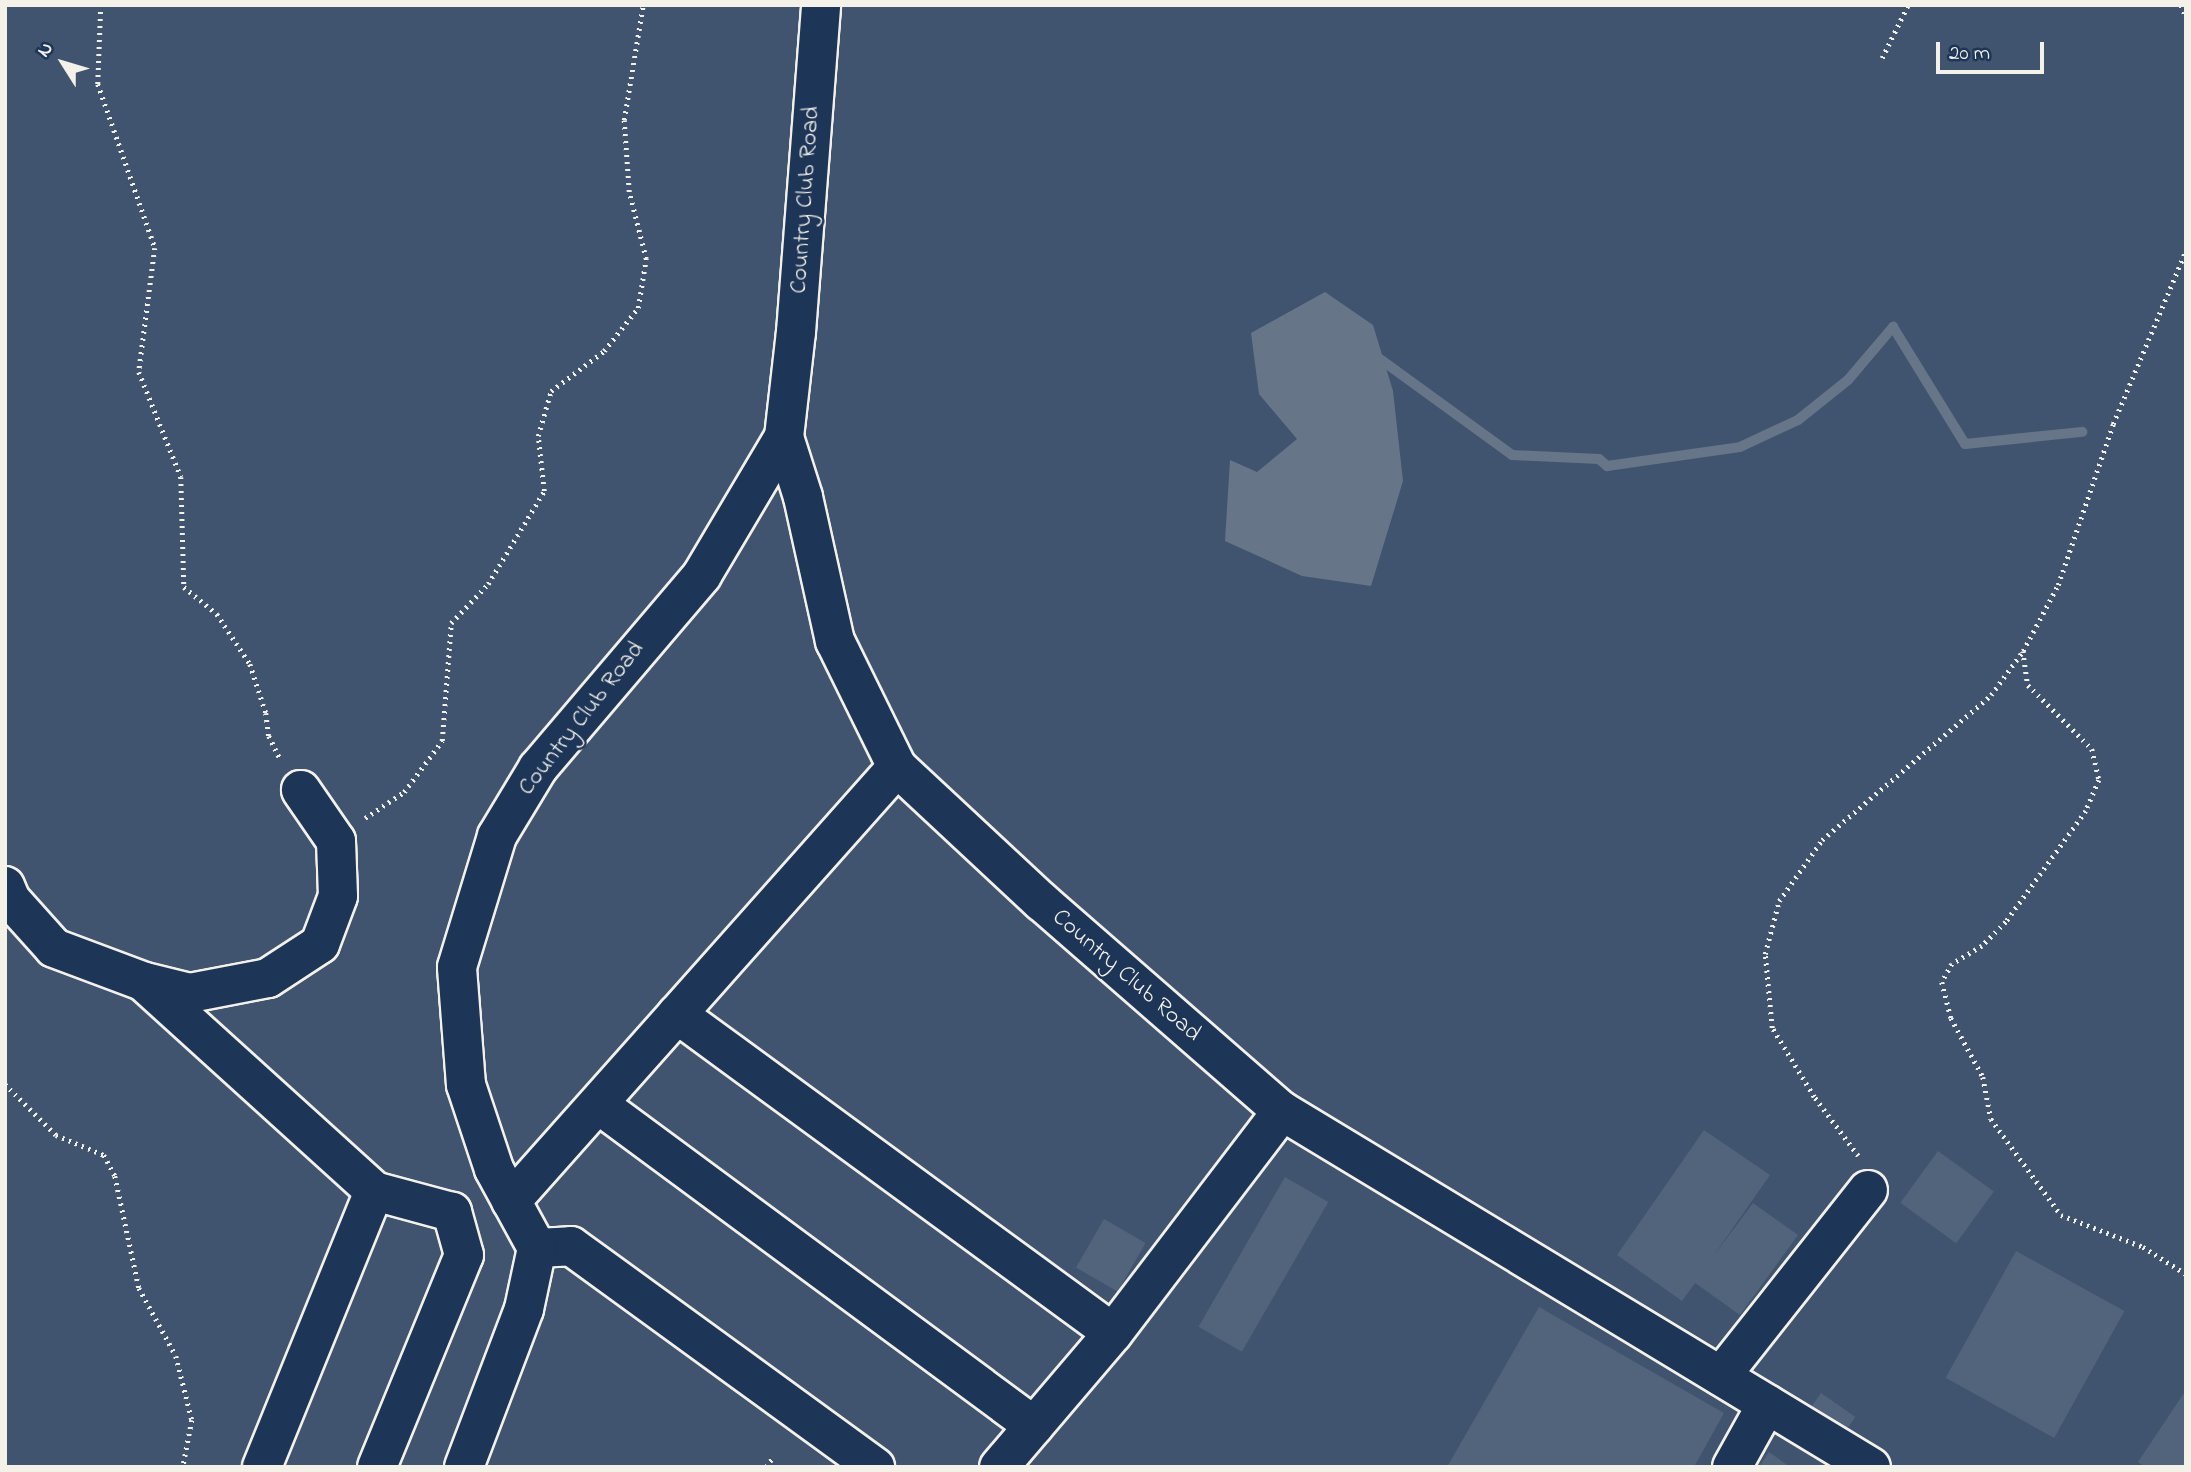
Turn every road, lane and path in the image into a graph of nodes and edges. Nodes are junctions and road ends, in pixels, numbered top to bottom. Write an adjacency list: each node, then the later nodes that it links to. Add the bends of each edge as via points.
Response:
1 (102, 5): 12 (path, via 98,84 155,248 139,372 181,478 184,587 217,614 250,664 269,736)
2 (643, 5): 12 (path, via 624,120 629,192 646,259 638,308 604,351 551,391 538,436 544,491 511,552 451,623 442,741 404,792 364,819)
3 (821, 5): 9 (street, Country Club Road)
4 (1908, 5): 7 (path)
5 (2181, 5): 6 (path)
6 (2186, 17)
7 (1882, 58)
8 (2186, 250): 10 (path, via 2113,424 2058,585)
9 (784, 437): 11 (street, Country Club Road, via 803,497 835,641); 19 (street, Country Club Road, via 702,575 538,768 497,836 457,967 466,1085)
10 (2023, 651): 20 (path, via 1981,705 1822,840 1779,901 1765,954 1772,1028 1814,1097 1860,1159); 24 (path, via 2028,685 2092,749 2099,780 2086,811 2006,922 1982,946 1952,964 1942,982 1951,1018 1983,1077 1992,1119 2061,1215 2143,1247)
11 (897, 766): 15 (street); 18 (street, Country Club Road, via 1042,902)
12 (301, 790): 14 (street, via 336,841 338,896 320,944 268,978 190,993)
13 (5, 887): 14 (street, via 54,948)
14 (145, 982): 21 (street)
15 (677, 1014): 17 (street); 25 (street)
16 (5, 1084): 30 (path, via 56,1135 104,1155 115,1176 139,1288 176,1356 192,1420)
17 (597, 1104): 19 (street); 28 (street)
18 (1282, 1111): 25 (street); 26 (street, Country Club Road)
19 (503, 1185): 22 (street); 23 (street, Country Club Road)
20 (1868, 1190): 26 (street)
21 (374, 1191): 22 (street); 31 (street)
22 (452, 1212): 32 (street, via 464,1255)
23 (537, 1248): 33 (street, via 524,1309); 35 (street, via 571,1245)
24 (2186, 1273)
25 (1113, 1333): 28 (street)
26 (1721, 1376): 27 (street, Country Club Road)
27 (1767, 1404): 37 (street); 38 (street, Country Club Road)
28 (1034, 1426): 36 (street)
29 (773, 1457): 34 (path)
30 (183, 1467)
31 (262, 1467)
32 (377, 1467)
33 (464, 1467)
34 (766, 1467)
35 (875, 1467)
36 (999, 1467)
37 (1732, 1467)
38 (1871, 1467)

